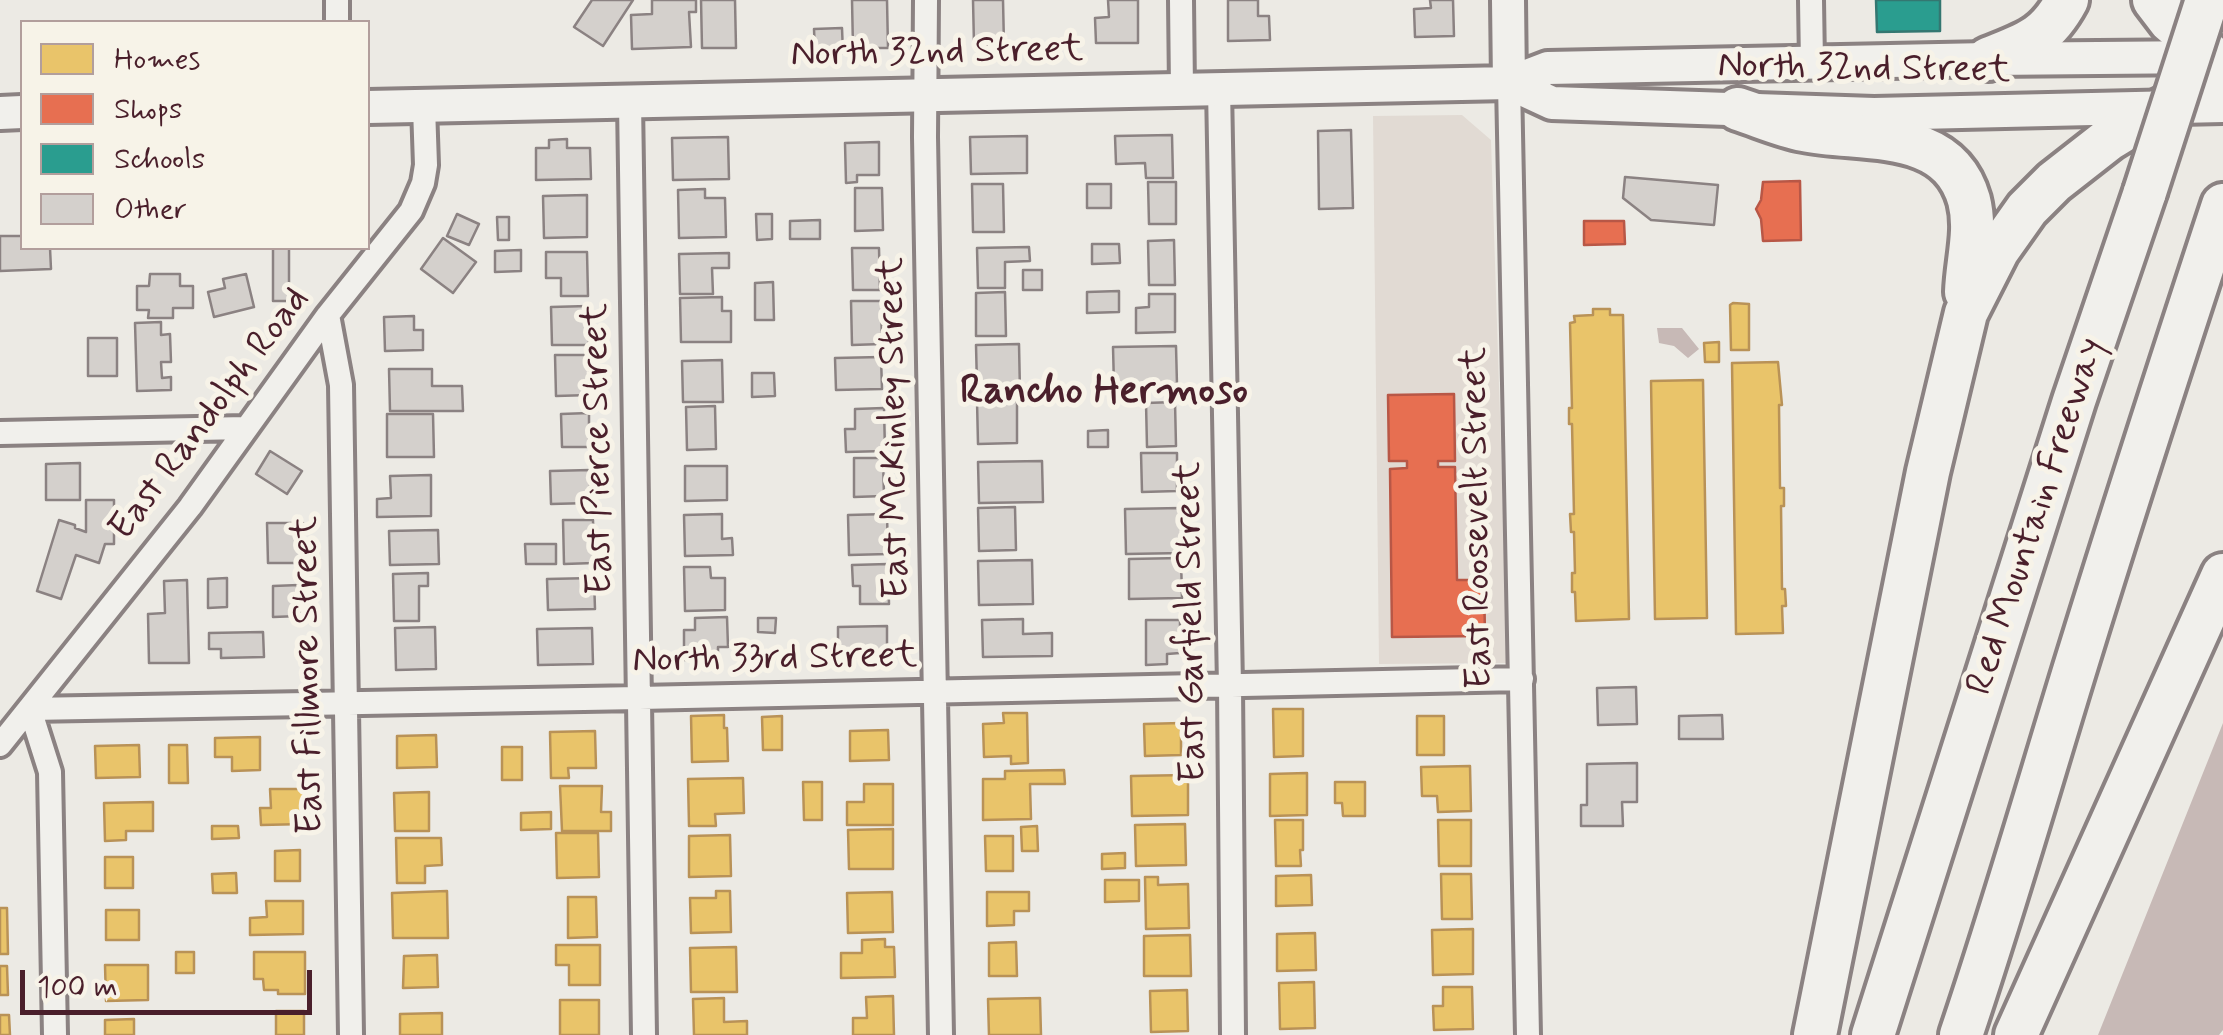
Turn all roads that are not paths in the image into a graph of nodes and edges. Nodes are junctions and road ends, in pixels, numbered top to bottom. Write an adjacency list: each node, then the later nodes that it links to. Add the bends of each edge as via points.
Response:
1 (926, 0): 14 (street, East McKinley Street)
2 (1181, 0): 13 (street)
3 (1508, 0): 11 (main road, East Roosevelt Street)
4 (1811, 0): 9 (street)
5 (2067, 0): 8 (highway, via 2046,31)
6 (2154, 0): 10 (highway)
7 (2207, 0): 41 (highway, Red Mountain Freeway, bridge)
8 (1988, 59): 9 (main road, North 32nd Street); 10 (main road, North 32nd Street)
9 (1812, 62): 11 (main road, North 32nd Street, via 1548,68)
10 (2215, 72): 17 (highway); 20 (highway)
11 (1509, 83): 12 (main road, North 32nd Street); 19 (main road, North 32nd Street, via 1552,103); 27 (street, East Roosevelt Street)
12 (1219, 88): 13 (main road, North 32nd Street); 28 (street, East Garfield Street)
13 (1182, 89): 14 (main road, North 32nd Street)
14 (926, 94): 15 (main road, North 32nd Street); 29 (street, East McKinley Street)
15 (630, 102): 16 (main road, North 32nd Street); 30 (street, East Pierce Street)
16 (424, 107): 18 (main road, North 32nd Street); 23 (street, East Randolph Road, via 426,166 411,211)
17 (2165, 107): 20 (main road, North 32nd Street); 22 (highway, via 2108,139 2027,209)
18 (370, 108)
19 (1738, 109): 20 (main road, North 32nd Street); 22 (highway, via 1802,130 1906,142 1950,165 1972,221)
20 (2098, 110)
21 (2218, 222): 42 (highway)
22 (1966, 313): 40 (highway)
23 (328, 316): 24 (street, East Randolph Road); 31 (street, East Fillmore Street, via 341,384)
24 (246, 428): 25 (street); 32 (street, East Randolph Road)
25 (0, 433)
26 (2223, 575): 43 (highway)
27 (1522, 679): 28 (street, North 33rd Street); 39 (street, East Roosevelt Street)
28 (1230, 686): 29 (street, North 33rd Street); 38 (street, East Garfield Street)
29 (936, 691): 30 (street, North 33rd Street); 37 (street, East McKinley Street)
30 (639, 698): 31 (street, North 33rd Street); 36 (street, East Pierce Street)
31 (346, 704): 32 (street, North 33rd Street); 35 (street, East Fillmore Street)
32 (30, 708): 33 (street, East Randolph Road); 34 (street, via 50,772)
33 (0, 745)
34 (55, 1035)
35 (350, 1035)
36 (644, 1035)
37 (941, 1035)
38 (1233, 1035)
39 (1528, 1035)
40 (1815, 1035)
41 (1873, 1035)
42 (1961, 1035)
43 (2016, 1035)

